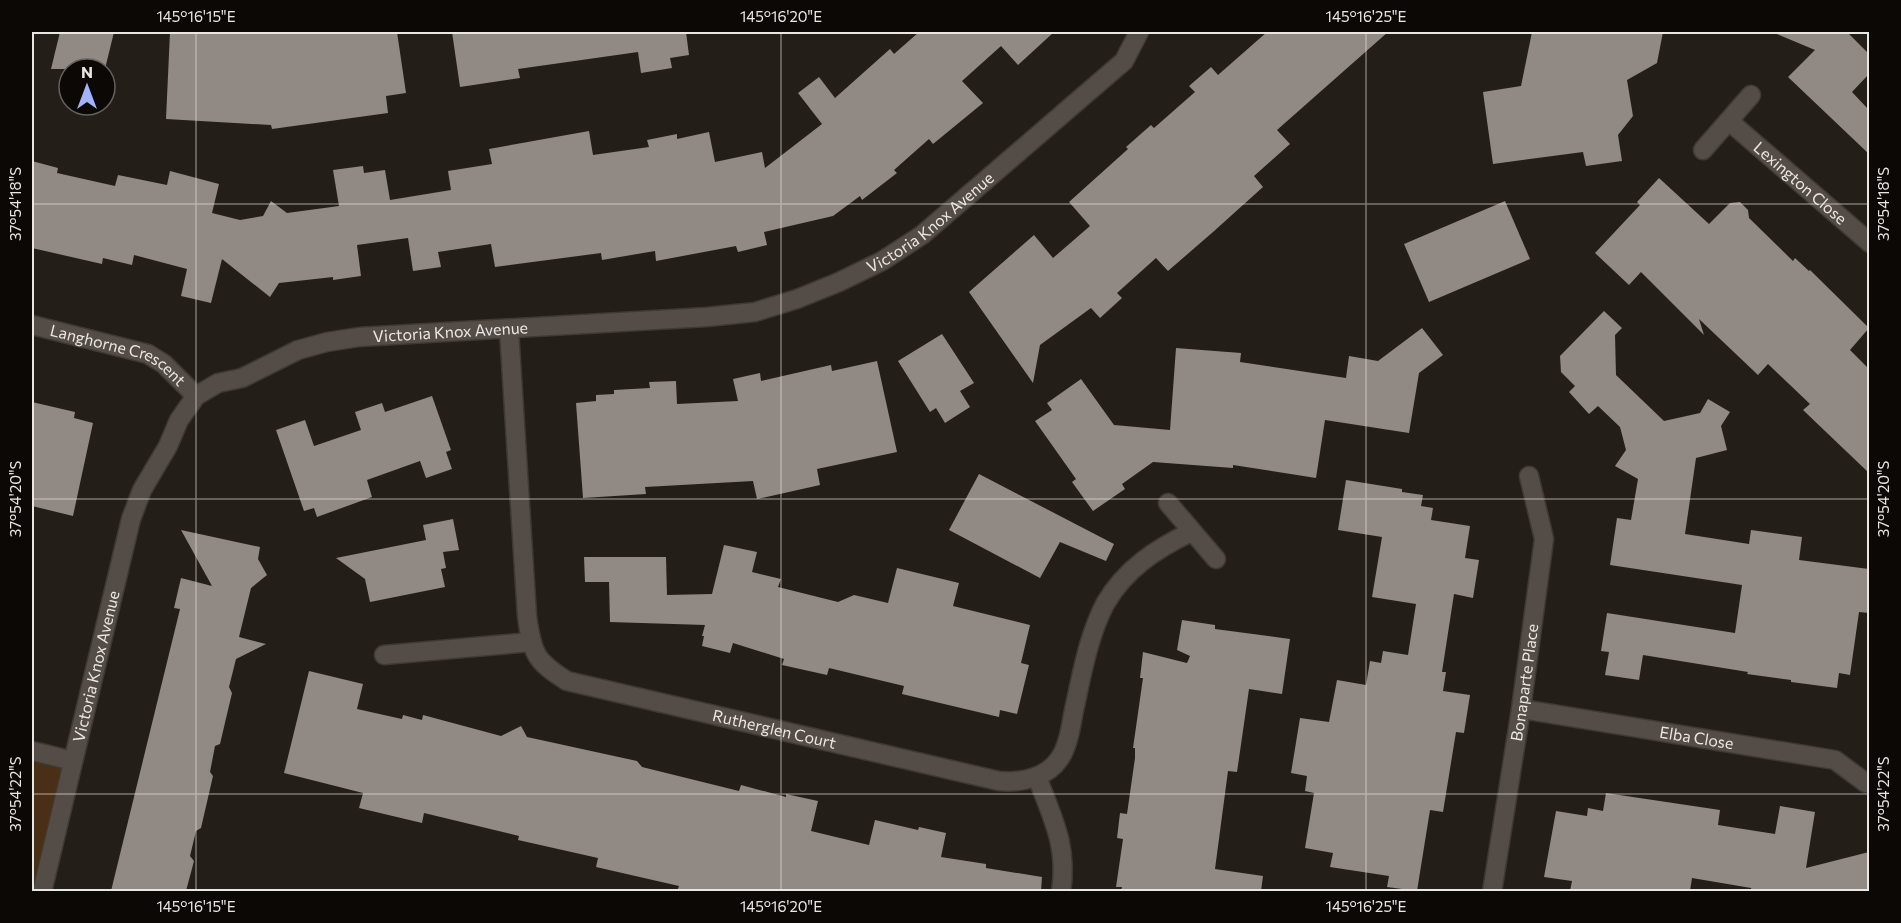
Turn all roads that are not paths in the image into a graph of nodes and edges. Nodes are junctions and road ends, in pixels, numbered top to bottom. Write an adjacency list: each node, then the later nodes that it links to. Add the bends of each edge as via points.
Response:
1 (1138, 32): 7 (street, Victoria Knox Avenue, via 1124,61 922,235 839,282 755,312)
2 (1751, 95): 3 (street)
3 (1730, 123): 4 (street); 5 (street, Lexington Close)
4 (1703, 150)
5 (1869, 243)
6 (32, 325): 8 (street, Langhorne Crescent, via 148,354 164,364)
7 (510, 330): 8 (street, Victoria Knox Avenue, via 327,342 298,350); 13 (street, Rutherglen Court)
8 (196, 396): 17 (street, Victoria Knox Avenue, via 179,420 130,519)
9 (1529, 476): 15 (street, Bonaparte Place, via 1544,538)
10 (1168, 503): 11 (street)
11 (1191, 532): 12 (street); 18 (street, via 1146,557 1123,578 1106,604 1087,650 1068,740 1060,758)
12 (1216, 559)
13 (531, 642): 14 (street); 18 (street, Rutherglen Court, via 547,669 567,681 999,781)
14 (384, 656)
15 (1521, 709): 19 (street, Elba Close, via 1835,760); 22 (street, Bonaparte Place)
16 (32, 751): 17 (street)
17 (73, 761): 20 (street, Victoria Knox Avenue)
18 (1037, 777): 21 (street, via 1061,840)
19 (1866, 783)
20 (42, 891)
21 (1061, 891)
22 (1492, 891)

